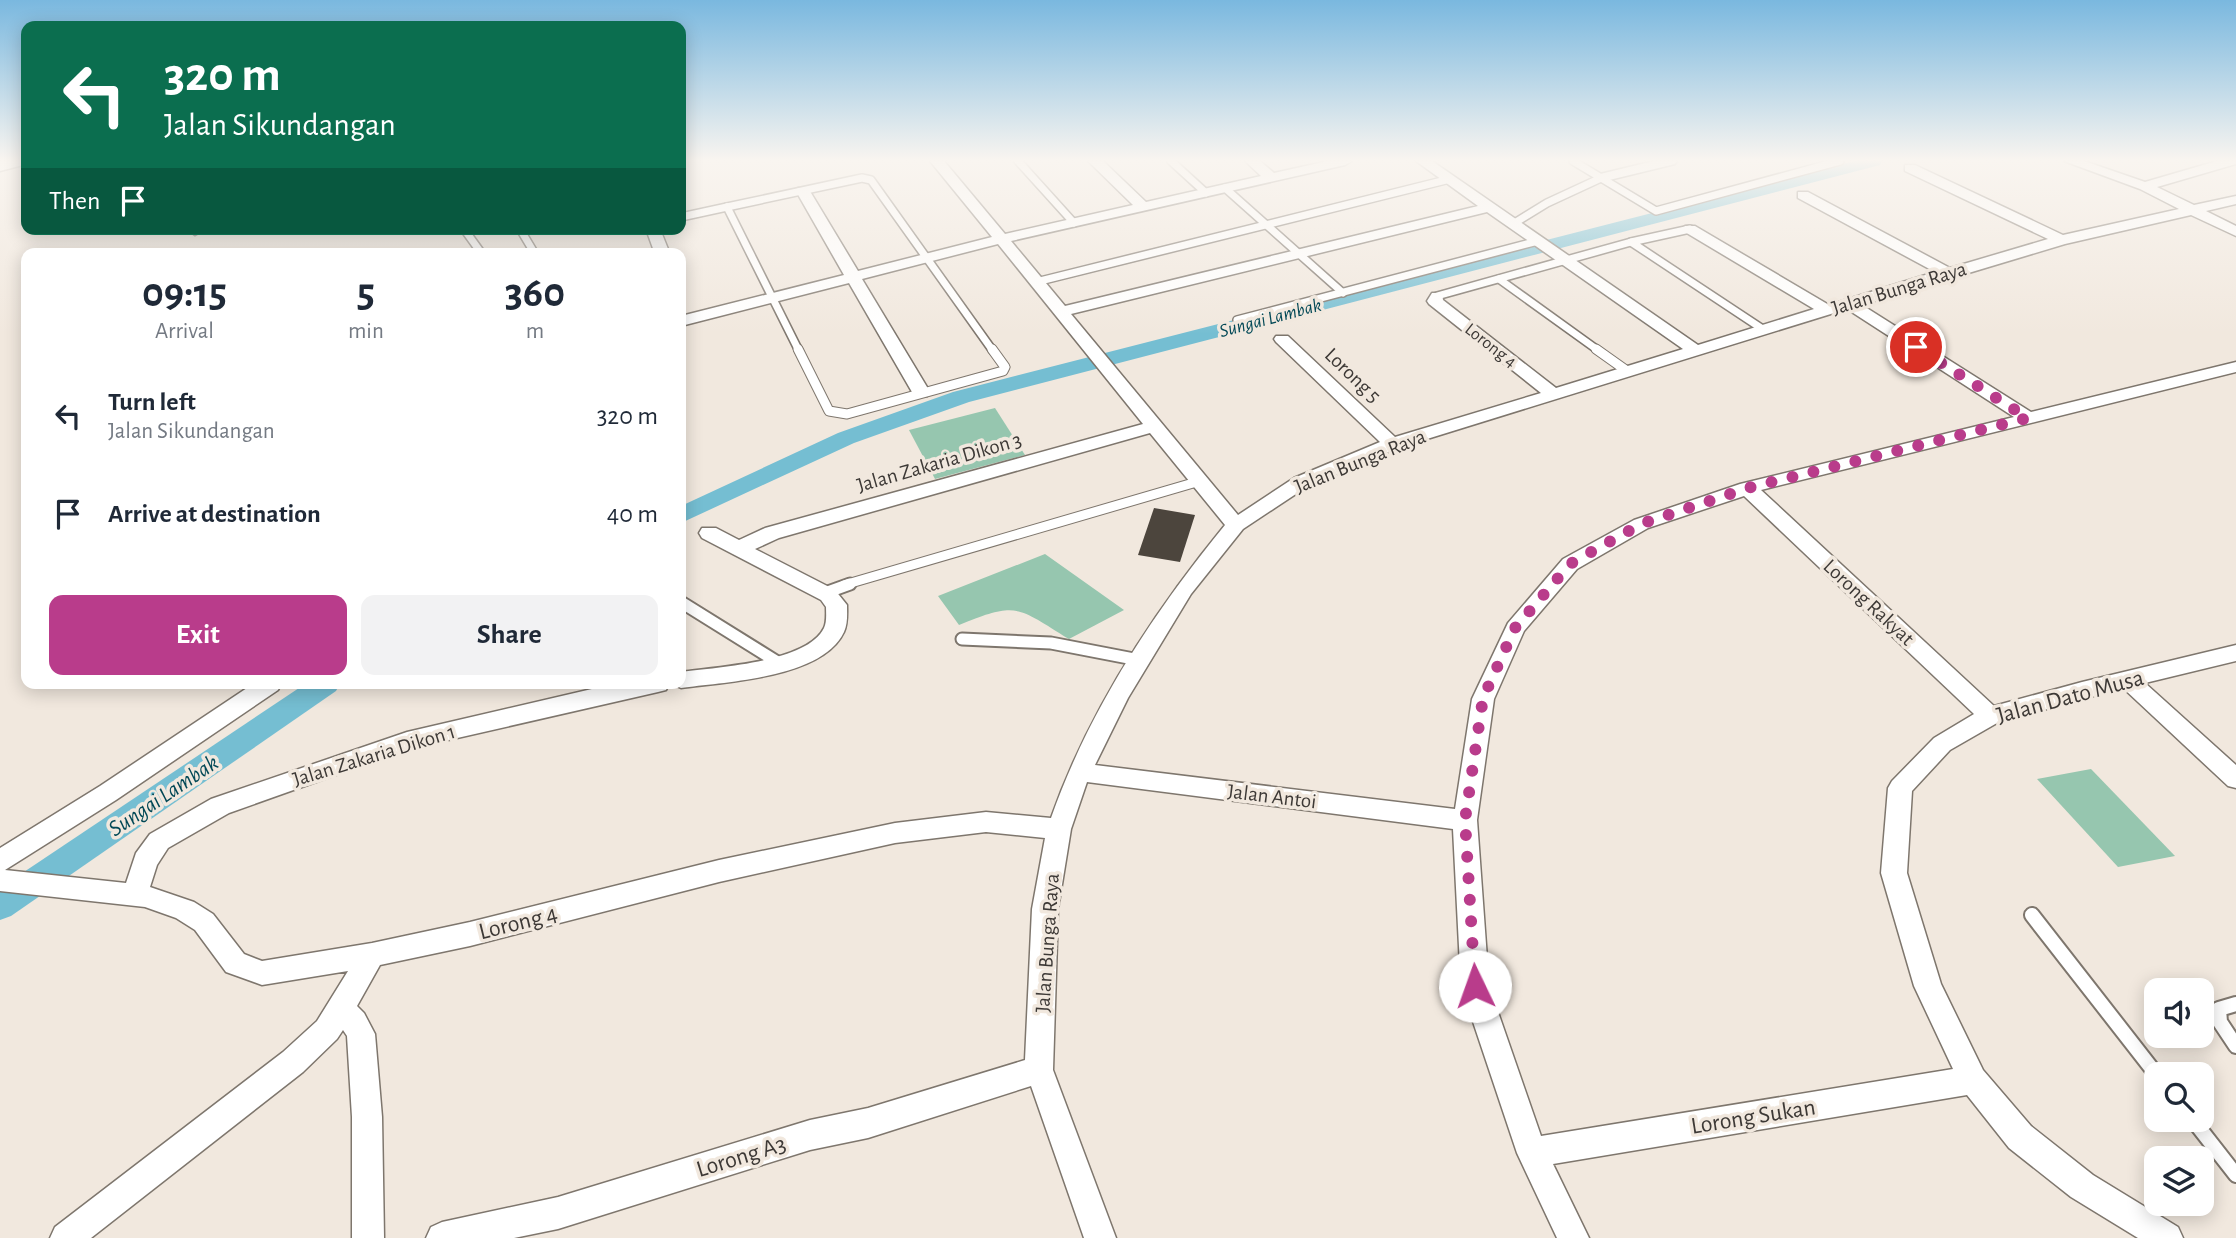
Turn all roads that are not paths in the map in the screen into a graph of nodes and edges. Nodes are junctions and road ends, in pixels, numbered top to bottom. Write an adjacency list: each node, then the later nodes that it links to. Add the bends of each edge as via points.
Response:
1 (733, 219): 32 (lane)
2 (819, 219): 28 (street)
3 (900, 219): 26 (lane)
4 (984, 219): 21 (street)
5 (1070, 219): 16 (lane)
6 (1092, 219): 16 (street)
7 (1259, 219): 17 (lane)
8 (1286, 219): 17 (lane)
9 (1442, 219): 25 (street)
10 (1507, 219): 18 (street)
11 (1522, 219): 18 (lane)
12 (1847, 219): 27 (street)
13 (2016, 219): 22 (street)
14 (2150, 219): 22 (street, Jalan Bunga Raya)
15 (2210, 219): 20 (street)
16 (1074, 223): 21 (street)
17 (1265, 224): 25 (lane); 30 (lane)
18 (1514, 224): 24 (street)
19 (1690, 229): 23 (lane); 35 (street)
20 (2236, 232)
21 (1001, 239): 26 (street); 30 (street)
22 (2061, 240): 27 (street, Jalan Bunga Raya)
23 (1631, 242): 24 (lane); 39 (lane)
24 (1550, 249): 29 (lane); 31 (lane); 41 (street)
25 (1299, 254): 31 (lane); 36 (street)
26 (928, 257): 28 (street); 44 (lane, via 1006,366 1003,371)
27 (1948, 273): 34 (street, Jalan Bunga Raya)
28 (851, 276): 32 (street); 44 (street)
29 (1499, 279): 33 (lane); 43 (lane)
30 (1036, 282): 36 (street)
31 (1343, 293): 38 (lane)
32 (773, 296): 37 (street); 44 (lane, via 829,411 847,414)
33 (1437, 296): 45 (street, Lorong 4, via 1435,301)
34 (1850, 304): 35 (street, Jalan Bunga Raya); 46 (street)
35 (1827, 310): 39 (street, Jalan Bunga Raya)
36 (1061, 312): 47 (street)
37 (686, 319)
38 (1237, 320)
39 (1763, 330): 41 (street, Jalan Bunga Raya)
40 (1282, 339): 48 (street, Lorong 5)
41 (1695, 350): 43 (street, Jalan Bunga Raya)
42 (2236, 367): 46 (street)
43 (1627, 371): 45 (street, Jalan Bunga Raya)
44 (921, 392)
45 (1553, 394): 48 (street, Jalan Bunga Raya)
46 (2028, 418): 50 (street)
47 (1154, 425): 49 (street); 53 (street, Jalan Zakaria Dikon 3, via 772,533)
48 (1391, 444): 51 (street, Jalan Bunga Raya, via 1301,482)
49 (1200, 481): 51 (street); 54 (lane, via 845,584)
50 (1748, 488): 64 (street, Lorong Rakyat); 67 (street, via 1641,524 1570,564 1515,628 1483,698)
51 (1236, 525): 58 (street, Jalan Bunga Raya, via 1184,589)
52 (709, 533): 53 (street)
53 (739, 548): 54 (street)
54 (831, 599): 59 (street, via 834,631 823,645)
55 (686, 605): 59 (lane)
56 (962, 639): 58 (lane, via 1012,638 1093,648)
57 (2236, 653): 61 (street, Jalan Dato Musa)
58 (1139, 660): 65 (street, Jalan Bunga Raya)
59 (779, 663): 60 (street)
60 (686, 679)
61 (2127, 679): 64 (street, Jalan Dato Musa); 66 (street)
62 (262, 689): 69 (street)
63 (606, 689): 71 (street, Jalan Zakaria Dikon 1, via 407,741 220,806 159,841 145,861)
64 (1990, 716): 79 (street, Jalan Dato Musa, via 1942,744 1900,788 1894,873 1928,986)
65 (1079, 772): 67 (street, Jalan Antoi); 68 (street, Jalan Bunga Raya)
66 (2236, 779)
67 (1465, 820): 81 (street, via 1475,986)
68 (1059, 829): 73 (street, Lorong 4, via 986,822 895,833); 78 (street, Jalan Bunga Raya, via 1045,909)
69 (0, 861)
70 (0, 880): 71 (street, Lorong 4)
71 (135, 895): 73 (street, Lorong 4, via 185,910 204,922 235,963 262,973)
72 (2032, 915): 77 (lane)
73 (372, 955): 75 (street)
74 (2236, 1004): 76 (lane, via 2219,1009 2220,1022)
75 (342, 1010): 83 (street, via 293,1062); 84 (street, via 361,1034)
76 (2236, 1046)
77 (2147, 1062)
78 (1039, 1070): 85 (street, Lorong A3, via 558,1213); 86 (street, Jalan Bunga Raya)
79 (1973, 1080): 81 (street, Lorong Sukan); 88 (street, Jalan Dato Musa, via 2020,1137 2082,1186)
80 (2202, 1132): 82 (lane)
81 (1532, 1153): 87 (street)
82 (2236, 1175)
83 (66, 1238)
84 (368, 1238)
85 (442, 1238)
86 (1100, 1238)
87 (1573, 1238)
88 (2167, 1238)

